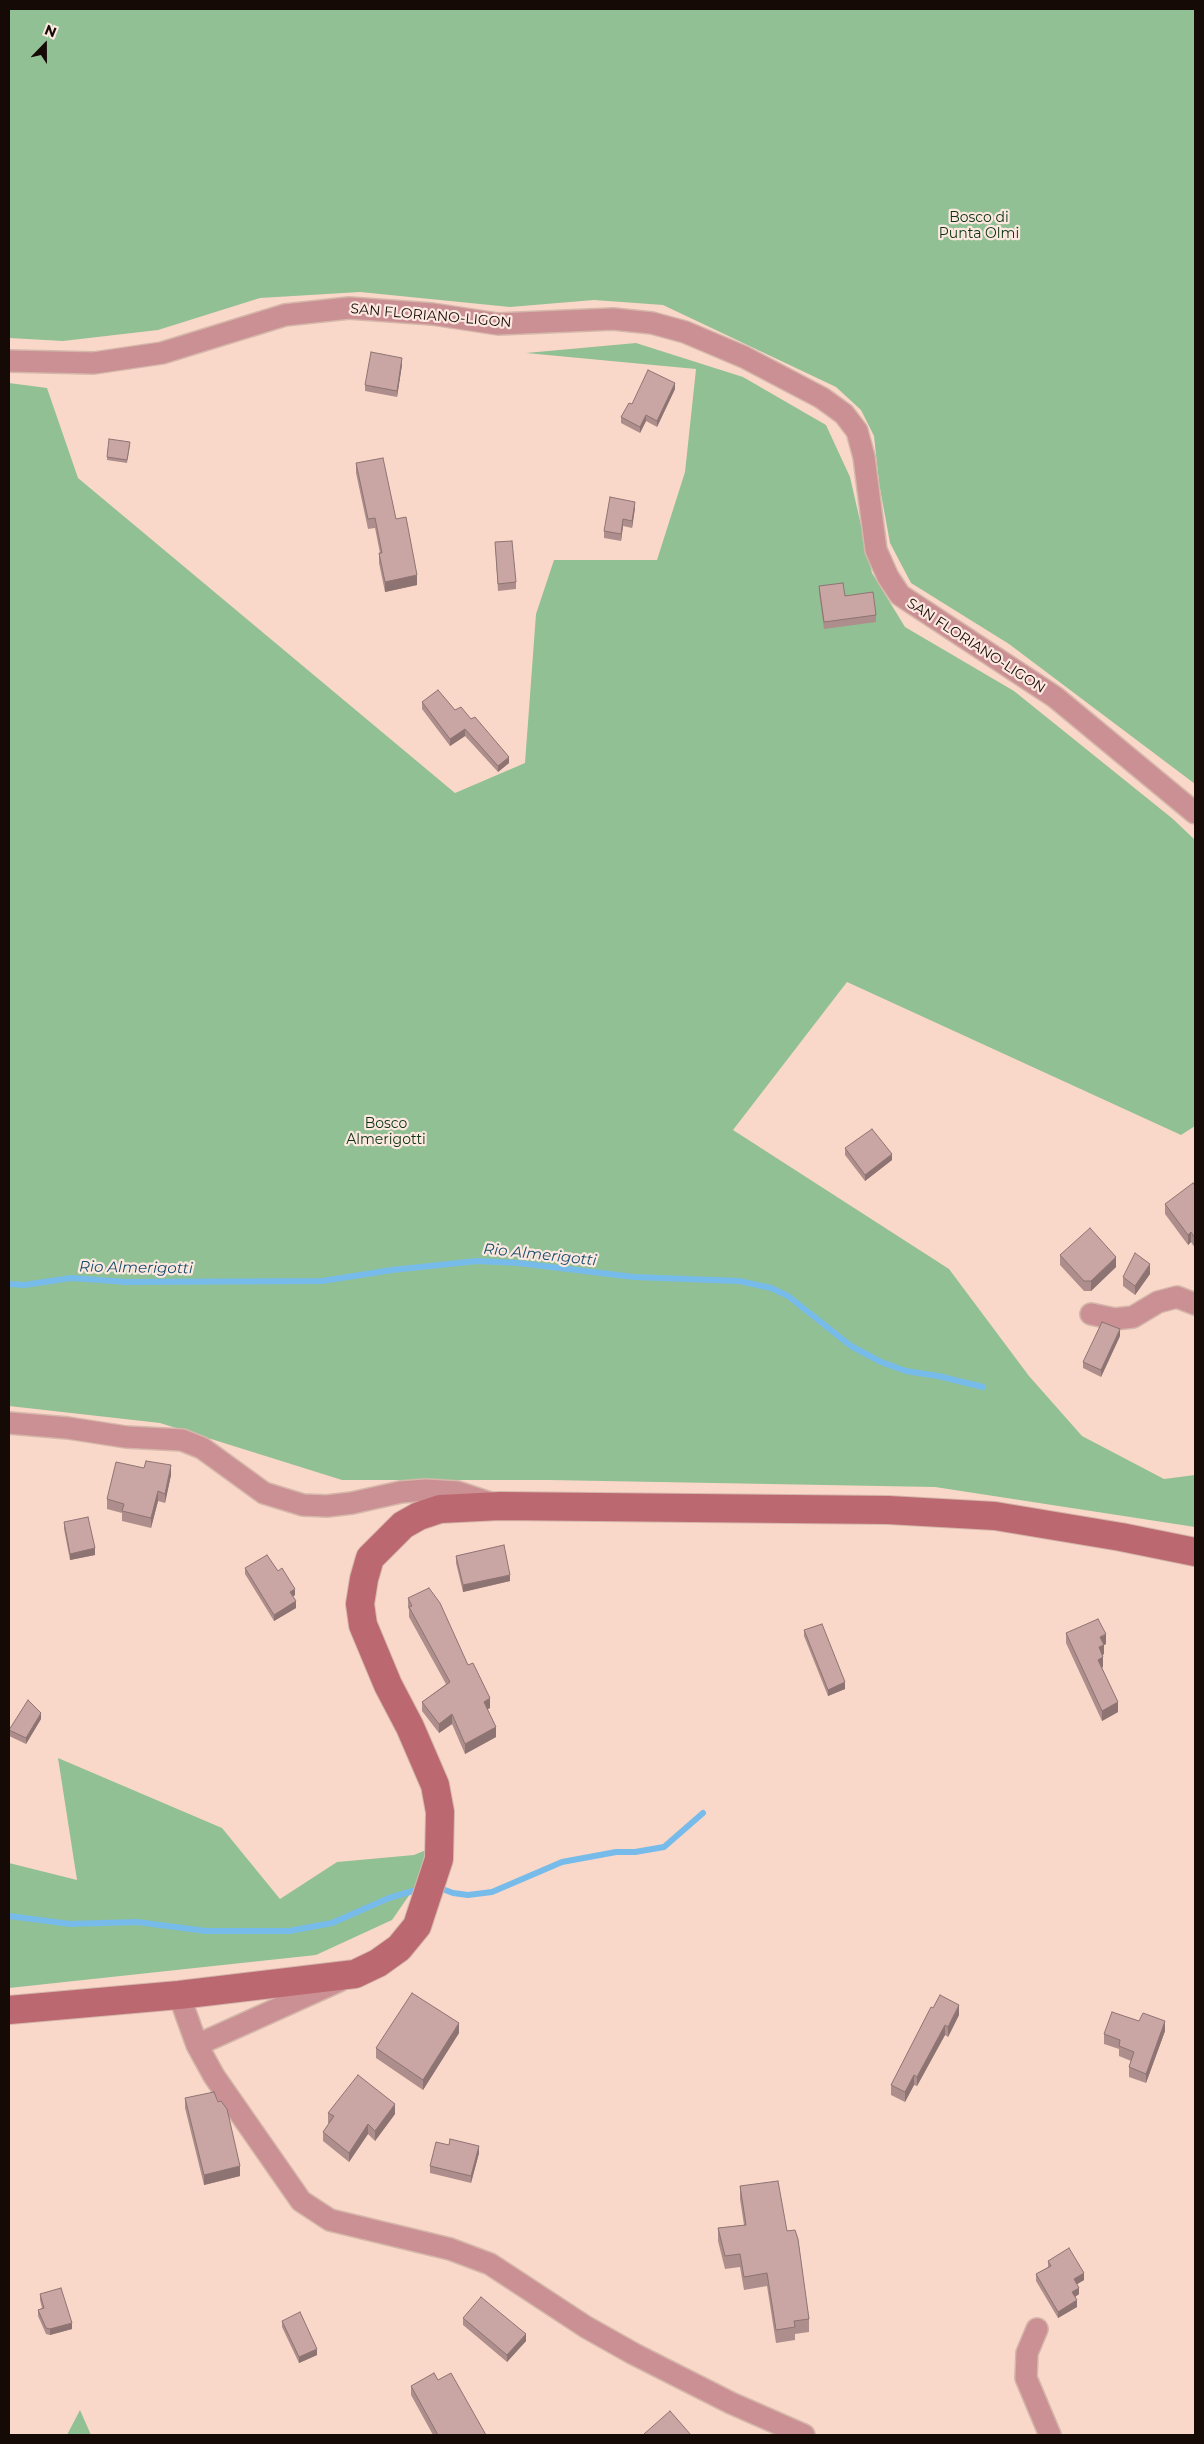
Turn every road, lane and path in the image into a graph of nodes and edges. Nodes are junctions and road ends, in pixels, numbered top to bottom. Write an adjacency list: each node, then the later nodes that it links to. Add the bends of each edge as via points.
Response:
1 (9, 361): 2 (street, SAN FLORIANO-LIGON, via 94,363 162,353 285,316 349,308 432,314 498,324 613,319 652,323 685,332 736,353 822,398 844,414 857,432 864,457 876,550 900,595 1055,697)
2 (1195, 813)
3 (1195, 1304): 4 (street, via 1177,1297 1158,1302 1133,1316 1115,1319)
4 (1091, 1314)
5 (9, 1423): 6 (street, via 182,1440 202,1448 264,1493 303,1505 352,1503 426,1490 457,1492)
6 (500, 1506): 7 (street, via 888,1510 995,1516); 8 (street, via 440,1509 419,1516 403,1525 370,1558 360,1604 363,1625 435,1785 440,1812 439,1859 418,1926 399,1948)
7 (1195, 1552)
8 (355, 1974): 9 (street); 11 (street)
9 (179, 1996): 10 (street); 11 (street)
10 (9, 2010)
11 (198, 2045): 13 (street, via 214,2076 301,2201 330,2220 450,2249 490,2264 586,2327 634,2354 731,2403)
12 (1037, 2330): 14 (street, via 1027,2353 1026,2378)
13 (804, 2435)
14 (1050, 2435)

